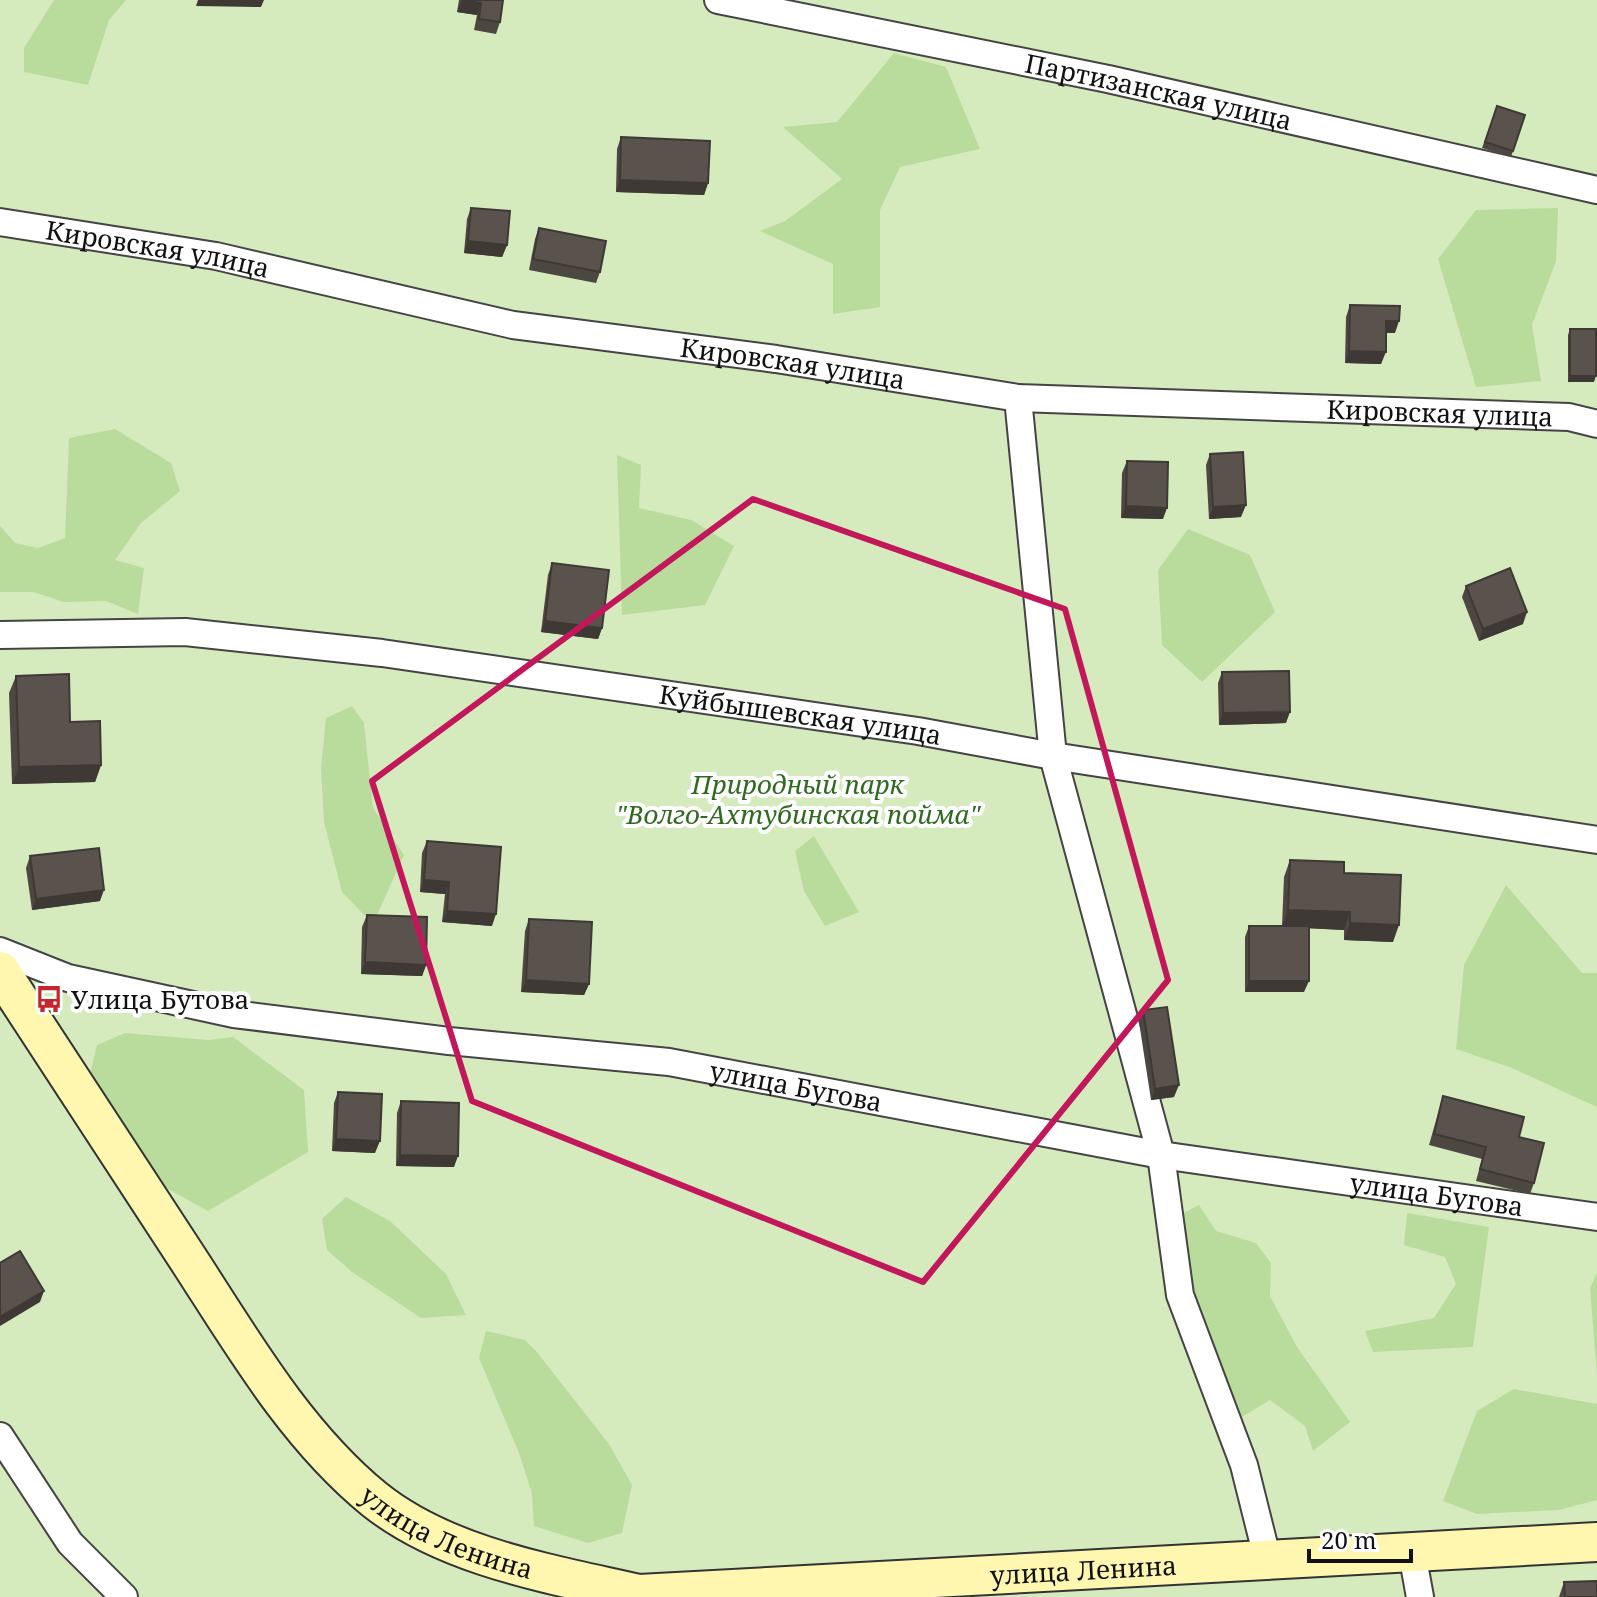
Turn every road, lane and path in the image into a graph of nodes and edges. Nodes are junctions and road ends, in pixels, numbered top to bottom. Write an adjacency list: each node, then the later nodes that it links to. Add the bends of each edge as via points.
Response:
1 (718, 0): 2 (street, Партизанская улица, via 1108,79)
2 (1597, 190)
3 (0, 222): 4 (street, Кировская улица, via 216,256 513,325)
4 (1018, 398): 5 (street, Кировская улица, via 1569,417); 7 (street)
5 (1597, 424)
6 (0, 635): 7 (street, Куйбышевская улица, via 185,632 382,653 918,731)
7 (1053, 756): 8 (street, Куйбышевская улица); 11 (street)
8 (1597, 840)
9 (0, 951): 11 (street, улица Бугова, via 68,978 234,1014 669,1062)
10 (0, 971): 17 (street, улица Ленина, via 261,1371 312,1437 374,1499 441,1538 509,1564)
11 (1161, 1155): 12 (street, улица Бугова); 16 (street, via 1180,1295 1244,1465)
12 (1597, 1217)
13 (0, 1436): 18 (street, via 70,1543)
14 (1597, 1542): 15 (street, улица Ленина)
15 (1412, 1553): 16 (street, улица Ленина); 19 (street)
16 (1267, 1557): 17 (street, улица Ленина)
17 (639, 1595)
18 (124, 1597)
19 (1420, 1597)

